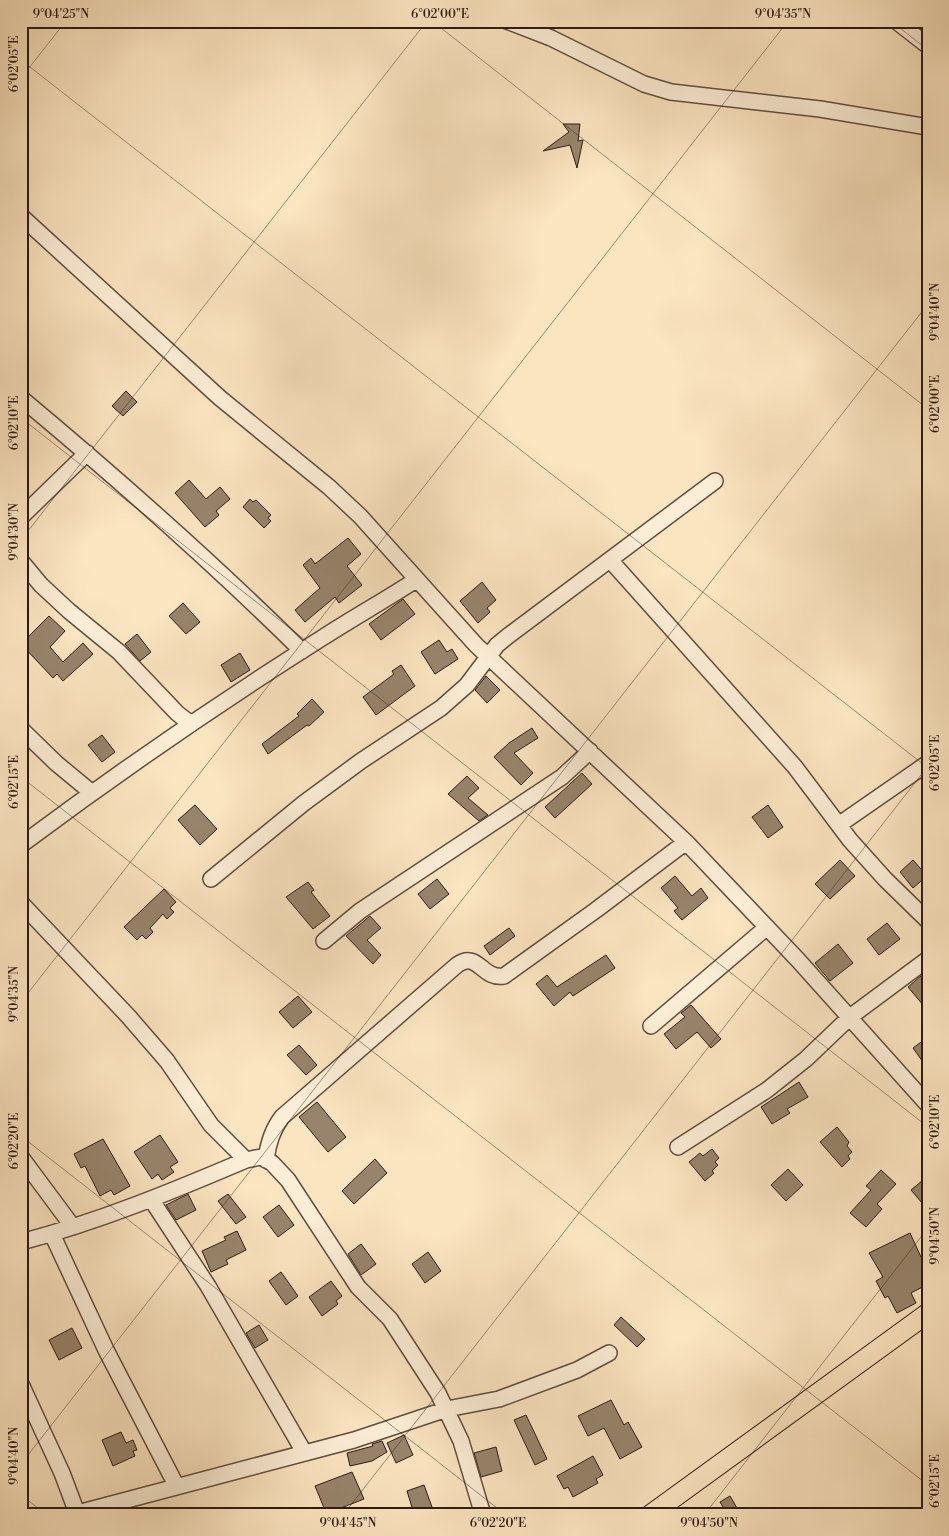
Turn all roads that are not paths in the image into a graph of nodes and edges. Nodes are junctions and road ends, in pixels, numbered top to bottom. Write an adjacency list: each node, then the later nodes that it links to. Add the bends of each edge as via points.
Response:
1 (507, 21): 4 (street, via 551,38 644,84 671,92 820,109)
2 (896, 21): 3 (street)
3 (928, 46)
4 (928, 126)
5 (21, 216): 12 (street, via 220,398 329,487 360,516)
6 (21, 398): 7 (street)
7 (87, 453): 9 (street); 13 (street, via 233,582)
8 (715, 481): 10 (street)
9 (21, 517)
10 (610, 560): 14 (street, via 508,636); 20 (street, via 795,766)
11 (21, 561): 15 (street, via 48,591 119,652)
12 (416, 580): 13 (street); 14 (street)
13 (302, 651): 15 (street)
14 (489, 657): 17 (street); 23 (street, via 467,685 441,708 318,793)
15 (191, 724): 19 (street)
16 (21, 729): 19 (street)
17 (590, 751): 21 (street); 27 (street, via 562,777 360,912)
18 (928, 763): 20 (street)
19 (91, 792): 22 (street)
20 (840, 824): 25 (street, via 885,879)
21 (686, 842): 26 (street); 35 (street, via 504,976 491,975 471,960 457,965 282,1117 267,1145)
22 (21, 845)
23 (211, 878)
24 (23, 907): 34 (street, via 129,1016 167,1061 211,1124)
25 (928, 921)
26 (767, 927): 29 (street); 30 (street)
27 (324, 941)
28 (928, 959): 29 (street)
29 (850, 1017): 31 (street); 32 (street, via 767,1090)
30 (651, 1026)
31 (928, 1105)
32 (678, 1147)
33 (21, 1157): 37 (street)
34 (246, 1160): 35 (street, via 262,1157); 36 (street)
35 (266, 1160): 43 (street, via 288,1180 358,1286 390,1319)
36 (151, 1199): 37 (street); 44 (street, via 208,1286)
37 (73, 1226): 38 (street)
38 (52, 1234): 39 (street); 45 (street, via 106,1350)
39 (21, 1242)
40 (928, 1313): 46 (main road)
41 (609, 1353): 43 (street, via 577,1370 499,1399)
42 (21, 1384): 47 (street, via 62,1473)
43 (447, 1409): 44 (street, via 354,1440); 48 (street, via 461,1441)
44 (304, 1452): 45 (street)
45 (176, 1486): 47 (street)
46 (658, 1512)
47 (74, 1514)
48 (483, 1515)

